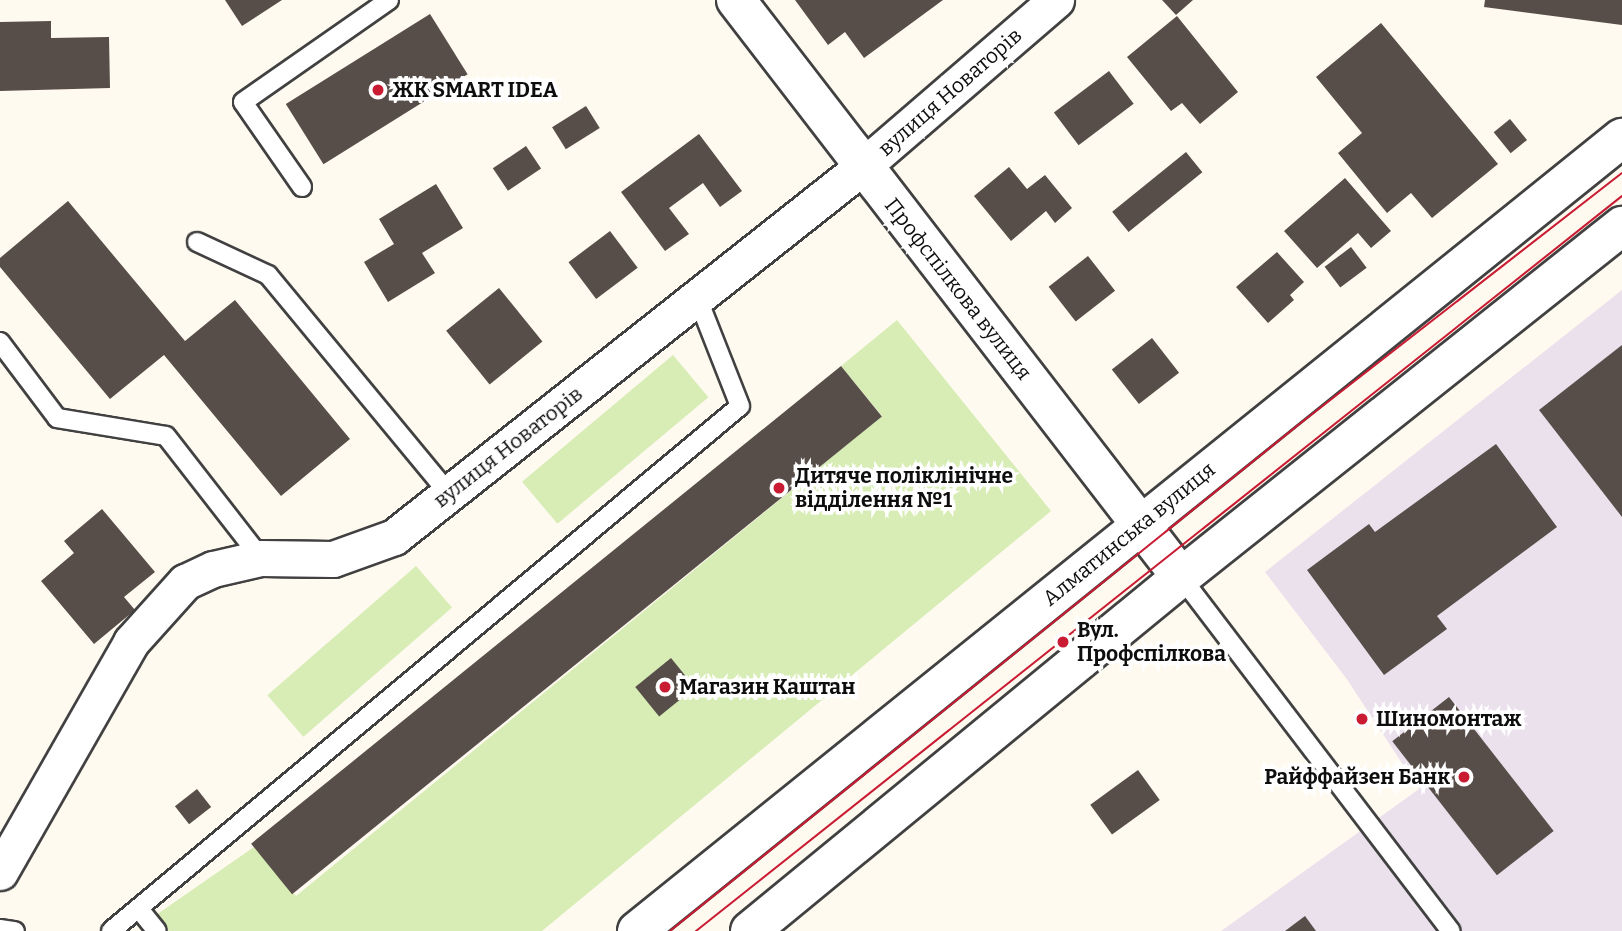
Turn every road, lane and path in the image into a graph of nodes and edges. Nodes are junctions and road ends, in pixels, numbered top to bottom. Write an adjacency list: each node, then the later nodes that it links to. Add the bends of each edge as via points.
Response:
1 (389, 0): 6 (lane, via 243,102)
2 (736, 0): 5 (street, Профспілкова вулиця)
3 (1056, 0): 5 (street, вулиця Новаторів)
4 (1622, 138): 12 (street, Алматинська вулиця)
5 (862, 167): 9 (street, вулиця Новаторів); 12 (street, Профспілкова вулиця)
6 (302, 187)
7 (1622, 226): 14 (street)
8 (197, 242): 11 (lane, via 268,275)
9 (697, 298): 11 (street, вулиця Новаторів); 17 (lane, via 740,406)
10 (0, 342): 13 (lane, via 57,418 166,436)
11 (449, 494): 13 (street, вулиця Новаторів, via 394,537 363,551 332,559)
12 (1141, 524): 14 (street, Профспілкова вулиця); 22 (street, Алматинська вулиця)
13 (261, 558): 16 (street, вулиця Новаторів, via 214,569 185,582 131,642)
14 (1181, 577): 23 (street); 24 (lane)
15 (0, 855): 16 (street)
16 (0, 872)
17 (139, 909): 20 (lane); 21 (lane)
18 (0, 929): 19 (lane)
19 (15, 931)
20 (111, 931)
21 (157, 931)
22 (637, 931)
23 (750, 931)
24 (1451, 931)

